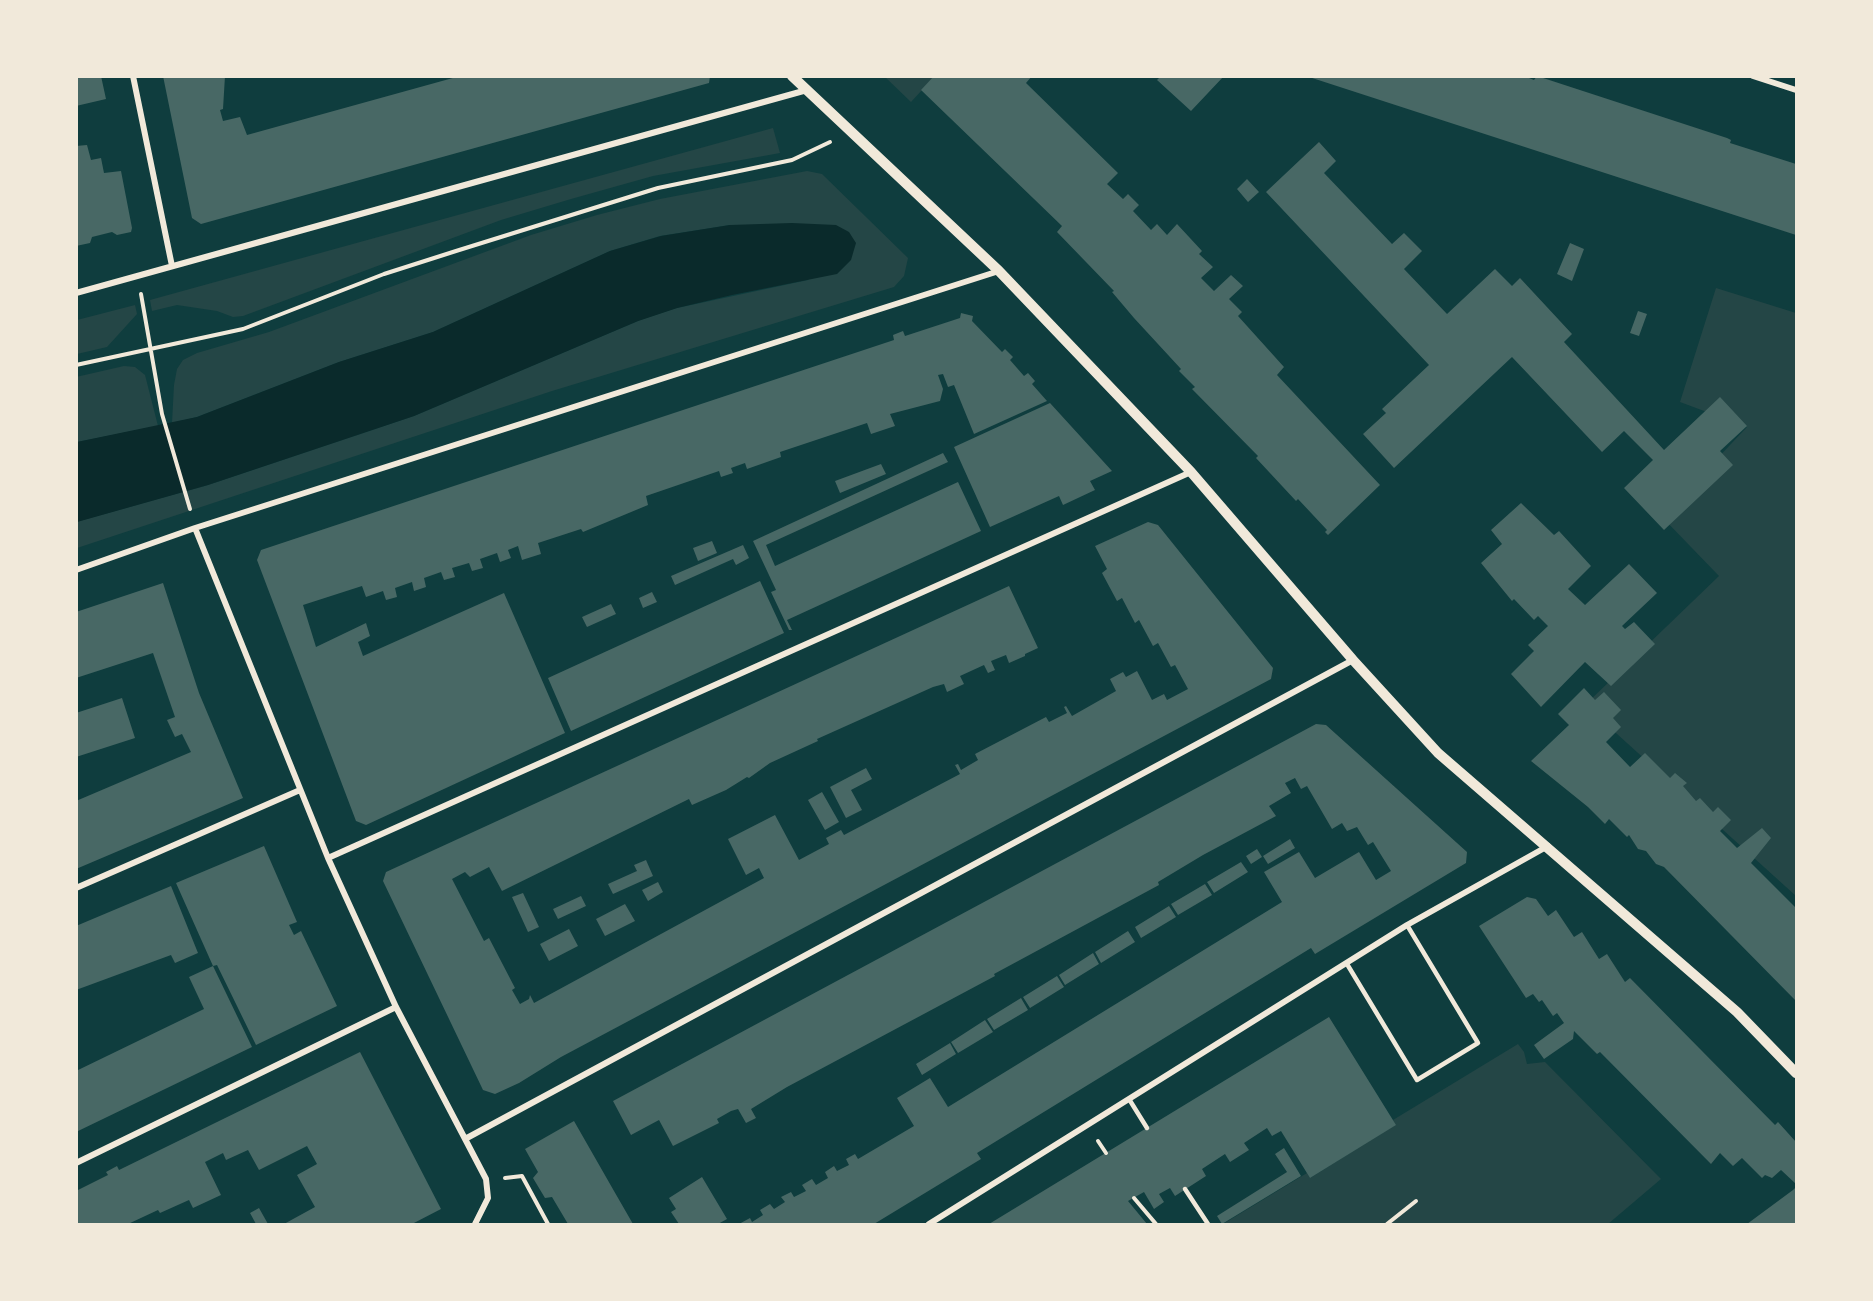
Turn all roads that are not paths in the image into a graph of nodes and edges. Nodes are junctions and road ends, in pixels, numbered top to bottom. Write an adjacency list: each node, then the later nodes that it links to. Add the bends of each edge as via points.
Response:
1 (134, 76): 6 (street)
2 (792, 76): 4 (street)
3 (1752, 76): 5 (street)
4 (807, 90): 6 (street); 7 (street)
5 (1797, 90)
6 (172, 266): 8 (street)
7 (999, 271): 9 (street); 10 (street)
8 (76, 293)
9 (1191, 472): 12 (street); 15 (street)
10 (195, 528): 11 (street); 13 (street)
11 (76, 570)
12 (1353, 660): 14 (street, via 1438,753); 23 (street)
13 (300, 790): 15 (street); 16 (street)
14 (1548, 846): 17 (street); 20 (street, via 1737,1012)
15 (328, 858): 19 (street)
16 (76, 888)
17 (1407, 926): 18 (street); 18 (lane, via 1478,1043 1417,1080)
18 (1347, 964): 21 (street)
19 (396, 1007): 23 (street); 24 (street)
20 (1797, 1073)
21 (1129, 1100): 22 (lane); 27 (street)
22 (1147, 1128)
23 (465, 1140): 26 (street, via 486,1179 488,1198)
24 (76, 1163)
25 (1185, 1189): 28 (lane)
26 (475, 1224)
27 (929, 1224)
28 (1208, 1224)

